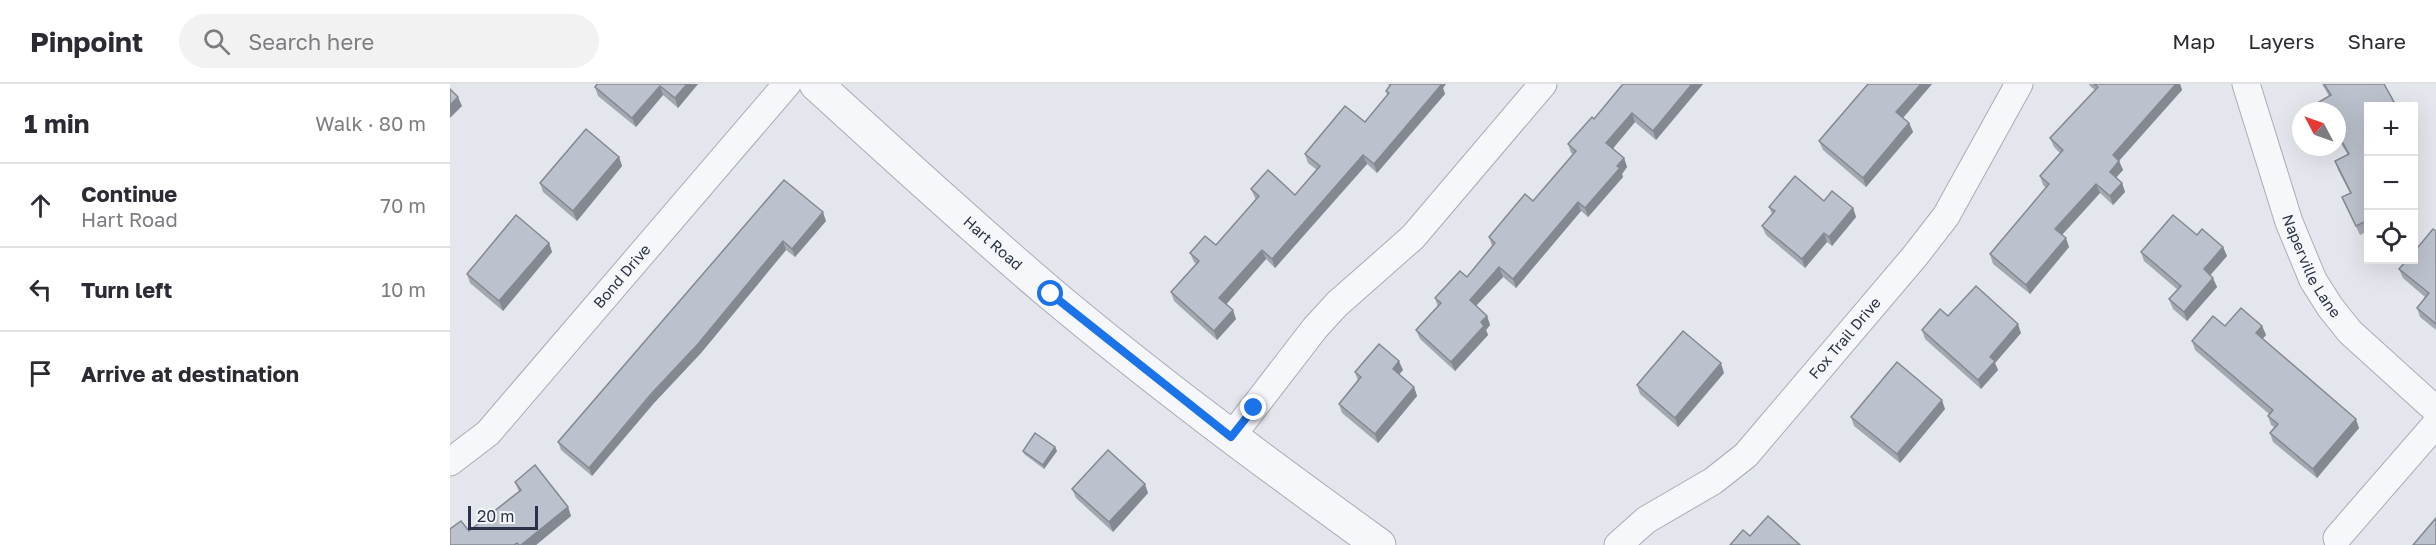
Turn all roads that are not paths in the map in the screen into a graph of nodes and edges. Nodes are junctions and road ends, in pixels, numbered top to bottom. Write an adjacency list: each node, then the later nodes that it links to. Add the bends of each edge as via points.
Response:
1 (787, 84): 9 (street, Bond Drive, via 488,433)
2 (816, 84): 8 (street, Hart Road, via 1051,294)
3 (1543, 84): 8 (street, via 1413,237 1315,328)
4 (2019, 84): 12 (street, Fox Trail Drive, via 1946,216 1746,455 1713,481 1646,520)
5 (2246, 84): 6 (street, Naperville Lane, via 2289,222 2313,280 2350,332)
6 (2436, 410)
7 (2436, 424): 10 (street)
8 (1231, 437): 11 (street, Hart Road)
9 (450, 462)
10 (2337, 538)
11 (1379, 545)
12 (1618, 545)

